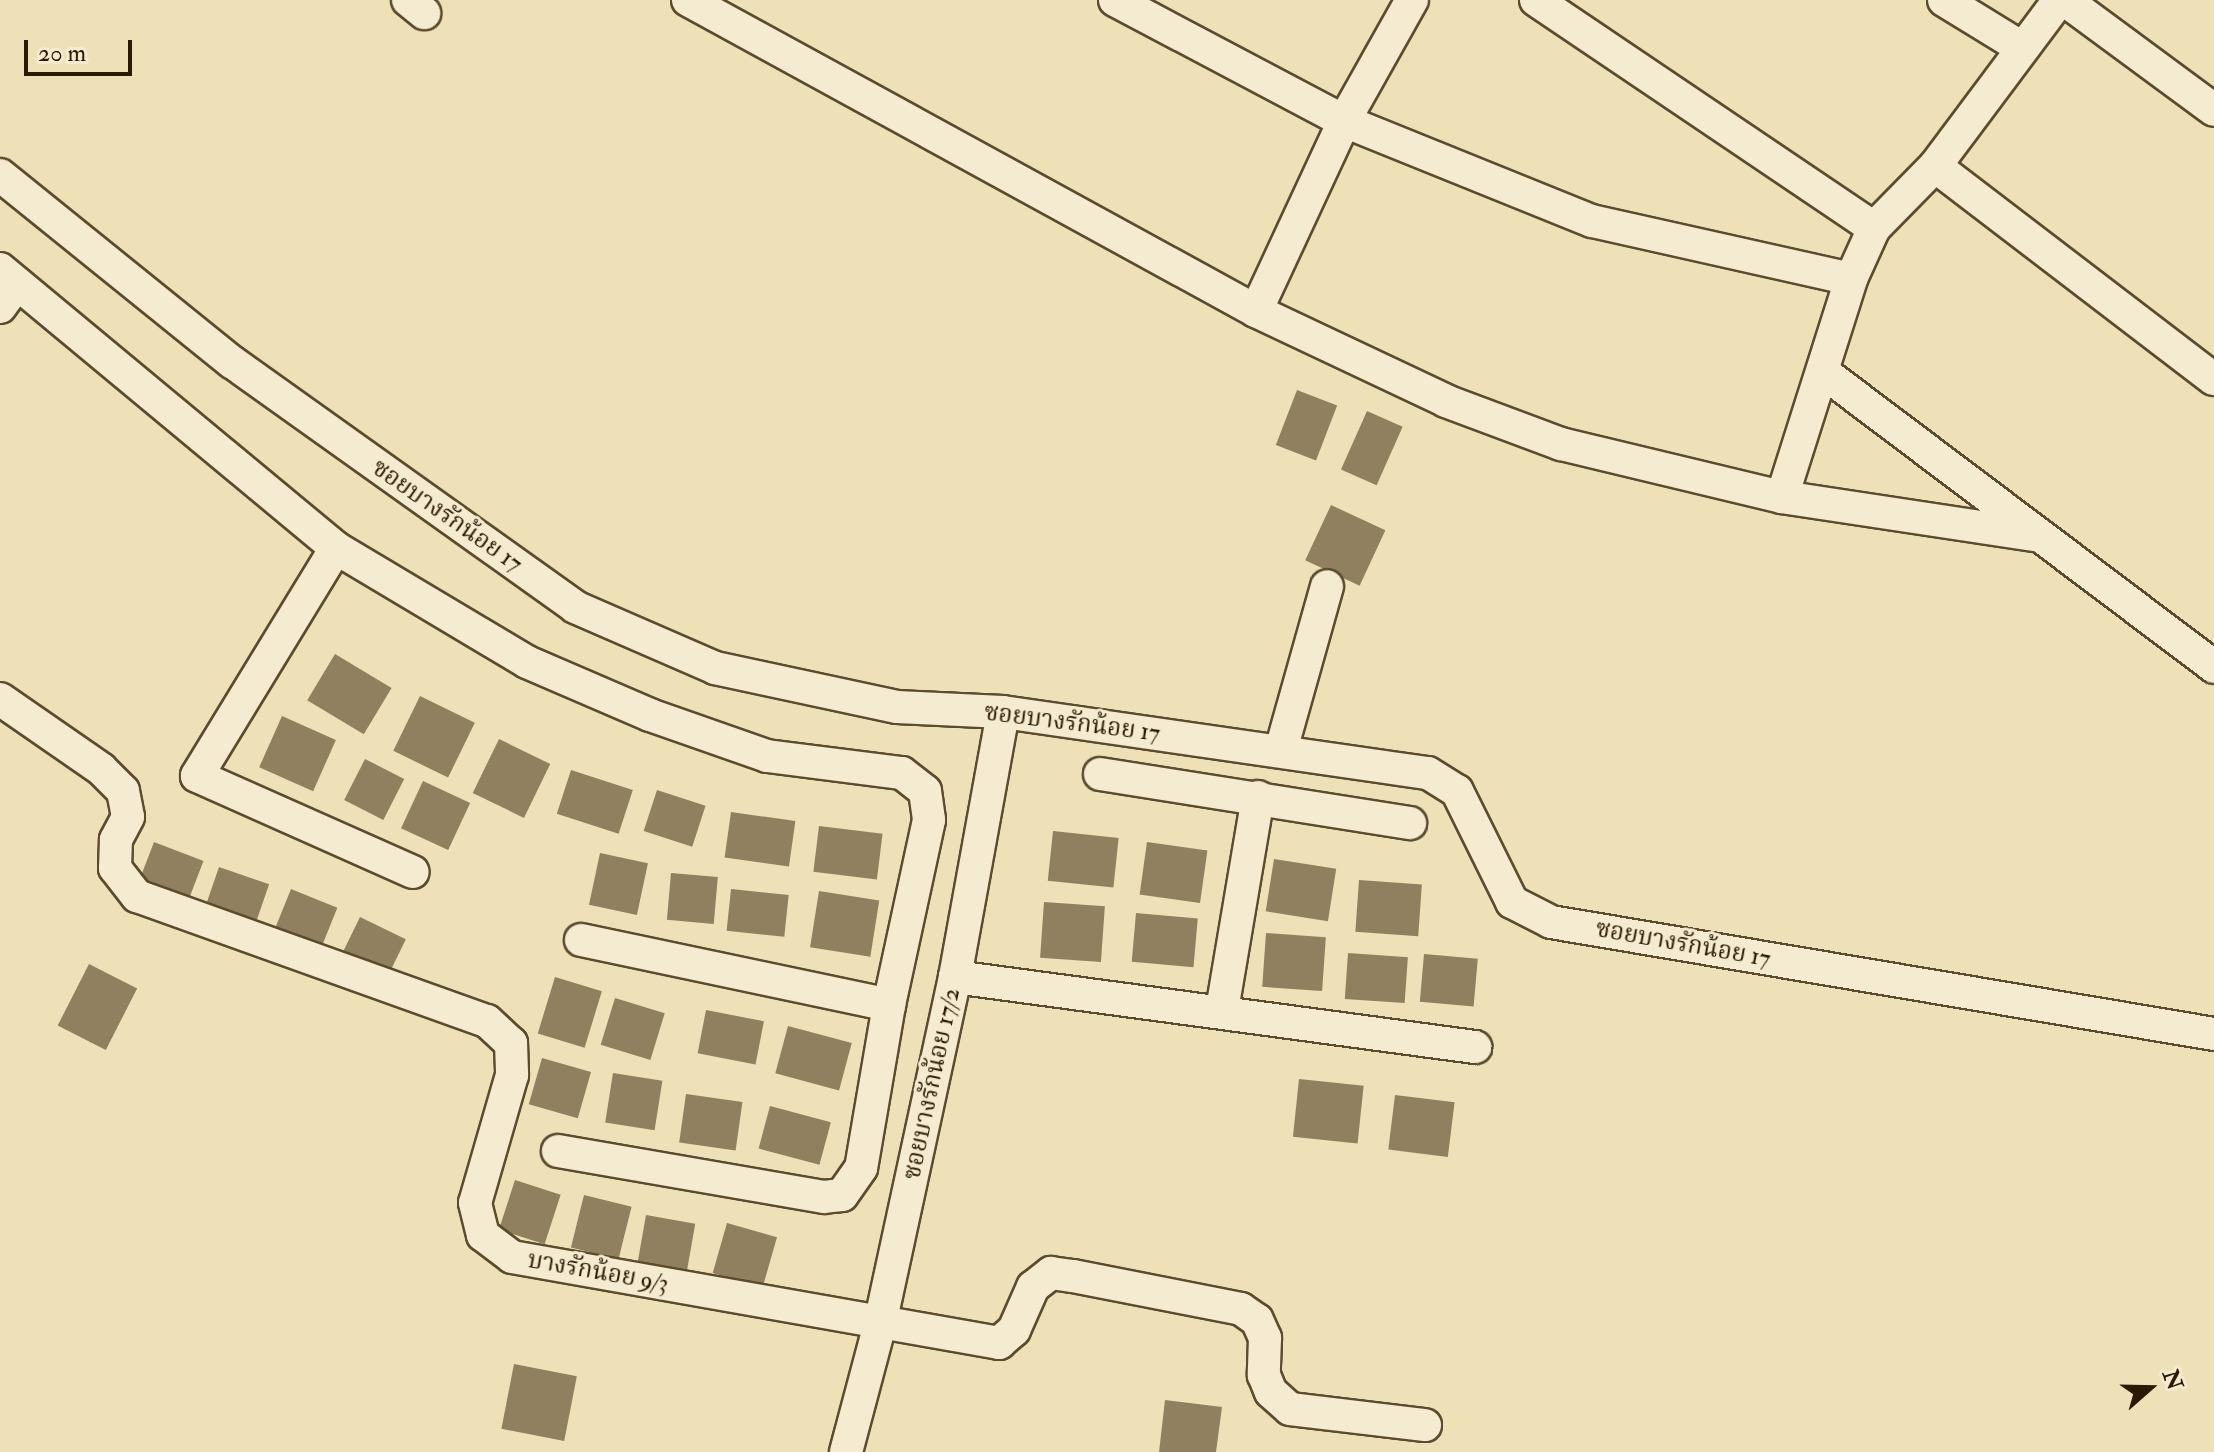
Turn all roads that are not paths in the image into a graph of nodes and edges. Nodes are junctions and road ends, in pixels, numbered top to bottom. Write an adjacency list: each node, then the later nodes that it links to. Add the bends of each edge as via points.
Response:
1 (688, 0): 16 (street)
2 (1115, 0): 10 (street)
3 (1412, 0): 10 (street)
4 (1536, 0): 13 (street)
5 (1944, 0): 8 (street)
6 (2059, 0): 8 (street)
7 (2065, 0): 9 (street)
8 (2022, 48): 11 (street)
9 (2214, 110)
10 (1344, 121): 14 (street, via 1592,221); 16 (street)
11 (1935, 166): 13 (street); 18 (street)
12 (0, 175): 25 (street, ซอยบางรักน้อย 17, via 232,362 575,607 715,668 788,687 897,707)
13 (1874, 228): 14 (street)
14 (1851, 279): 17 (street)
15 (6, 287): 21 (street)
16 (1256, 311): 19 (street, via 1446,401 1561,444)
17 (1823, 372): 19 (street); 20 (street)
18 (2214, 379)
19 (1782, 497): 20 (street)
20 (2039, 536): 23 (street)
21 (336, 548): 30 (street, via 197,776); 33 (street, via 527,662 650,715 767,756 902,773 925,791 929,820)
22 (1327, 586): 26 (street)
23 (2214, 667)
24 (0, 699): 38 (street, บางรักน้อย 9/3, via 101,769 123,791 128,817 116,840 115,868 137,896 487,1021 511,1043 512,1075 475,1203 483,1235 512,1257)
25 (1003, 712): 26 (street, ซอยบางรักน้อย 17); 32 (street, ซอยบางรักน้อย 17/2)
26 (1281, 750): 35 (street, ซอยบางรักน้อย 17, via 1428,773 1457,791 1512,902 1551,922)
27 (1100, 774): 28 (street)
28 (1258, 797): 29 (street); 34 (street)
29 (1410, 823)
30 (413, 872)
31 (581, 940): 33 (street)
32 (955, 977): 34 (street); 38 (street, ซอยบางรักน้อย 17/2)
33 (889, 1005): 37 (street, via 861,1168 842,1195 824,1197)
34 (1222, 1010): 36 (street)
35 (2214, 1034)
36 (1475, 1047)
37 (558, 1151)
38 (880, 1324): 39 (street, บางรักน้อย 9/3, via 999,1343 1014,1330 1033,1287 1051,1273 1073,1276 1241,1309 1257,1320 1265,1338 1264,1375 1271,1392 1290,1409); 40 (street, ซอยบางรักน้อย 17/2)
39 (1425, 1425)
40 (846, 1452)

